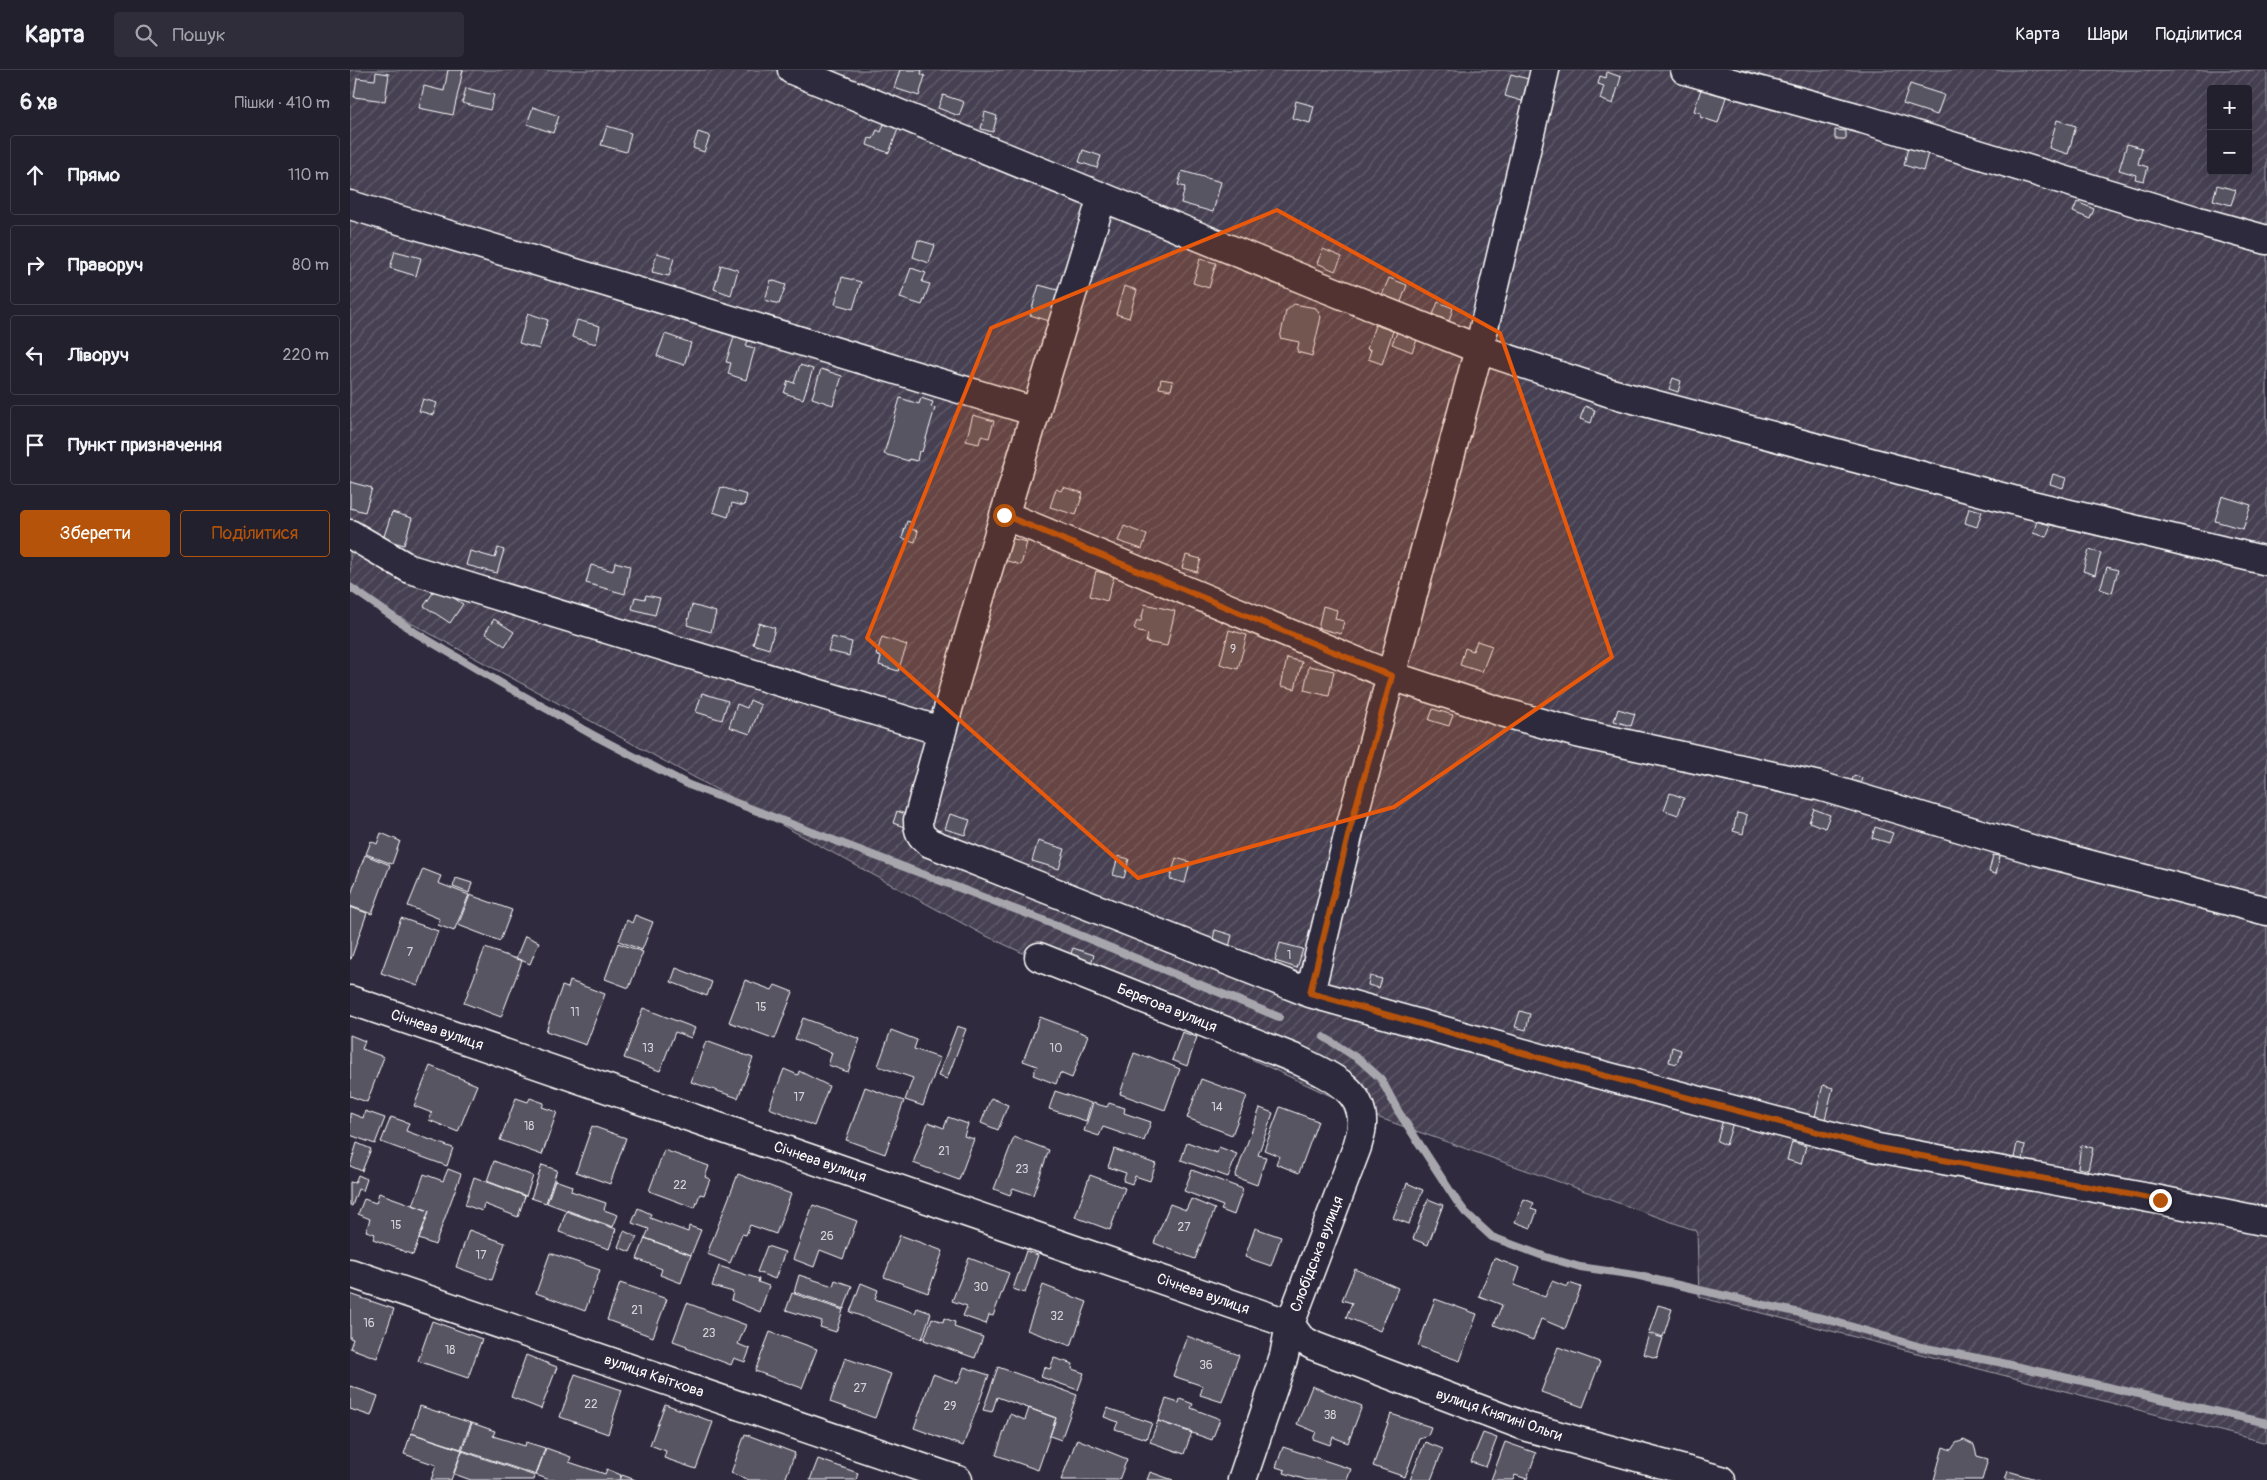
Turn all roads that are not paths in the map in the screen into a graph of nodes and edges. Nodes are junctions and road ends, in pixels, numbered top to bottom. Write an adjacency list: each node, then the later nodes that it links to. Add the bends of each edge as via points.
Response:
1 (792, 70): 4 (street)
2 (1544, 70): 7 (street)
3 (1685, 70): 6 (street, via 1864,119)
4 (1102, 197): 7 (street); 8 (street)
5 (350, 204): 8 (street)
6 (2267, 240)
7 (1479, 349): 11 (street, via 1611,393 2024,503); 12 (street)
8 (1036, 412): 9 (street)
9 (1004, 515): 12 (street); 13 (street)
10 (350, 534): 13 (street, via 410,569)
11 (2267, 560)
12 (1392, 676): 14 (street, via 1577,733 1818,786 2038,851); 16 (street, via 1349,832)
13 (941, 731): 16 (street, via 918,820 922,838)
14 (2267, 911)
15 (1039, 957): 18 (street, Берегова вулиця)
16 (1310, 993): 19 (street, via 1878,1148)
17 (350, 1000): 21 (street, Січнева вулиця)
18 (1296, 1059): 21 (street, Слобідська вулиця, via 1348,1089 1358,1101 1362,1125 1352,1162)
19 (2267, 1222)
20 (350, 1273): 22 (street, вулиця Квіткова)
21 (1290, 1324): 23 (street, Слобідська вулиця, via 1284,1356); 24 (street, вулиця Княгині Ольги, via 1300,1339 1314,1346 1493,1415)
22 (958, 1480)
23 (1242, 1480)
24 (1721, 1480)

